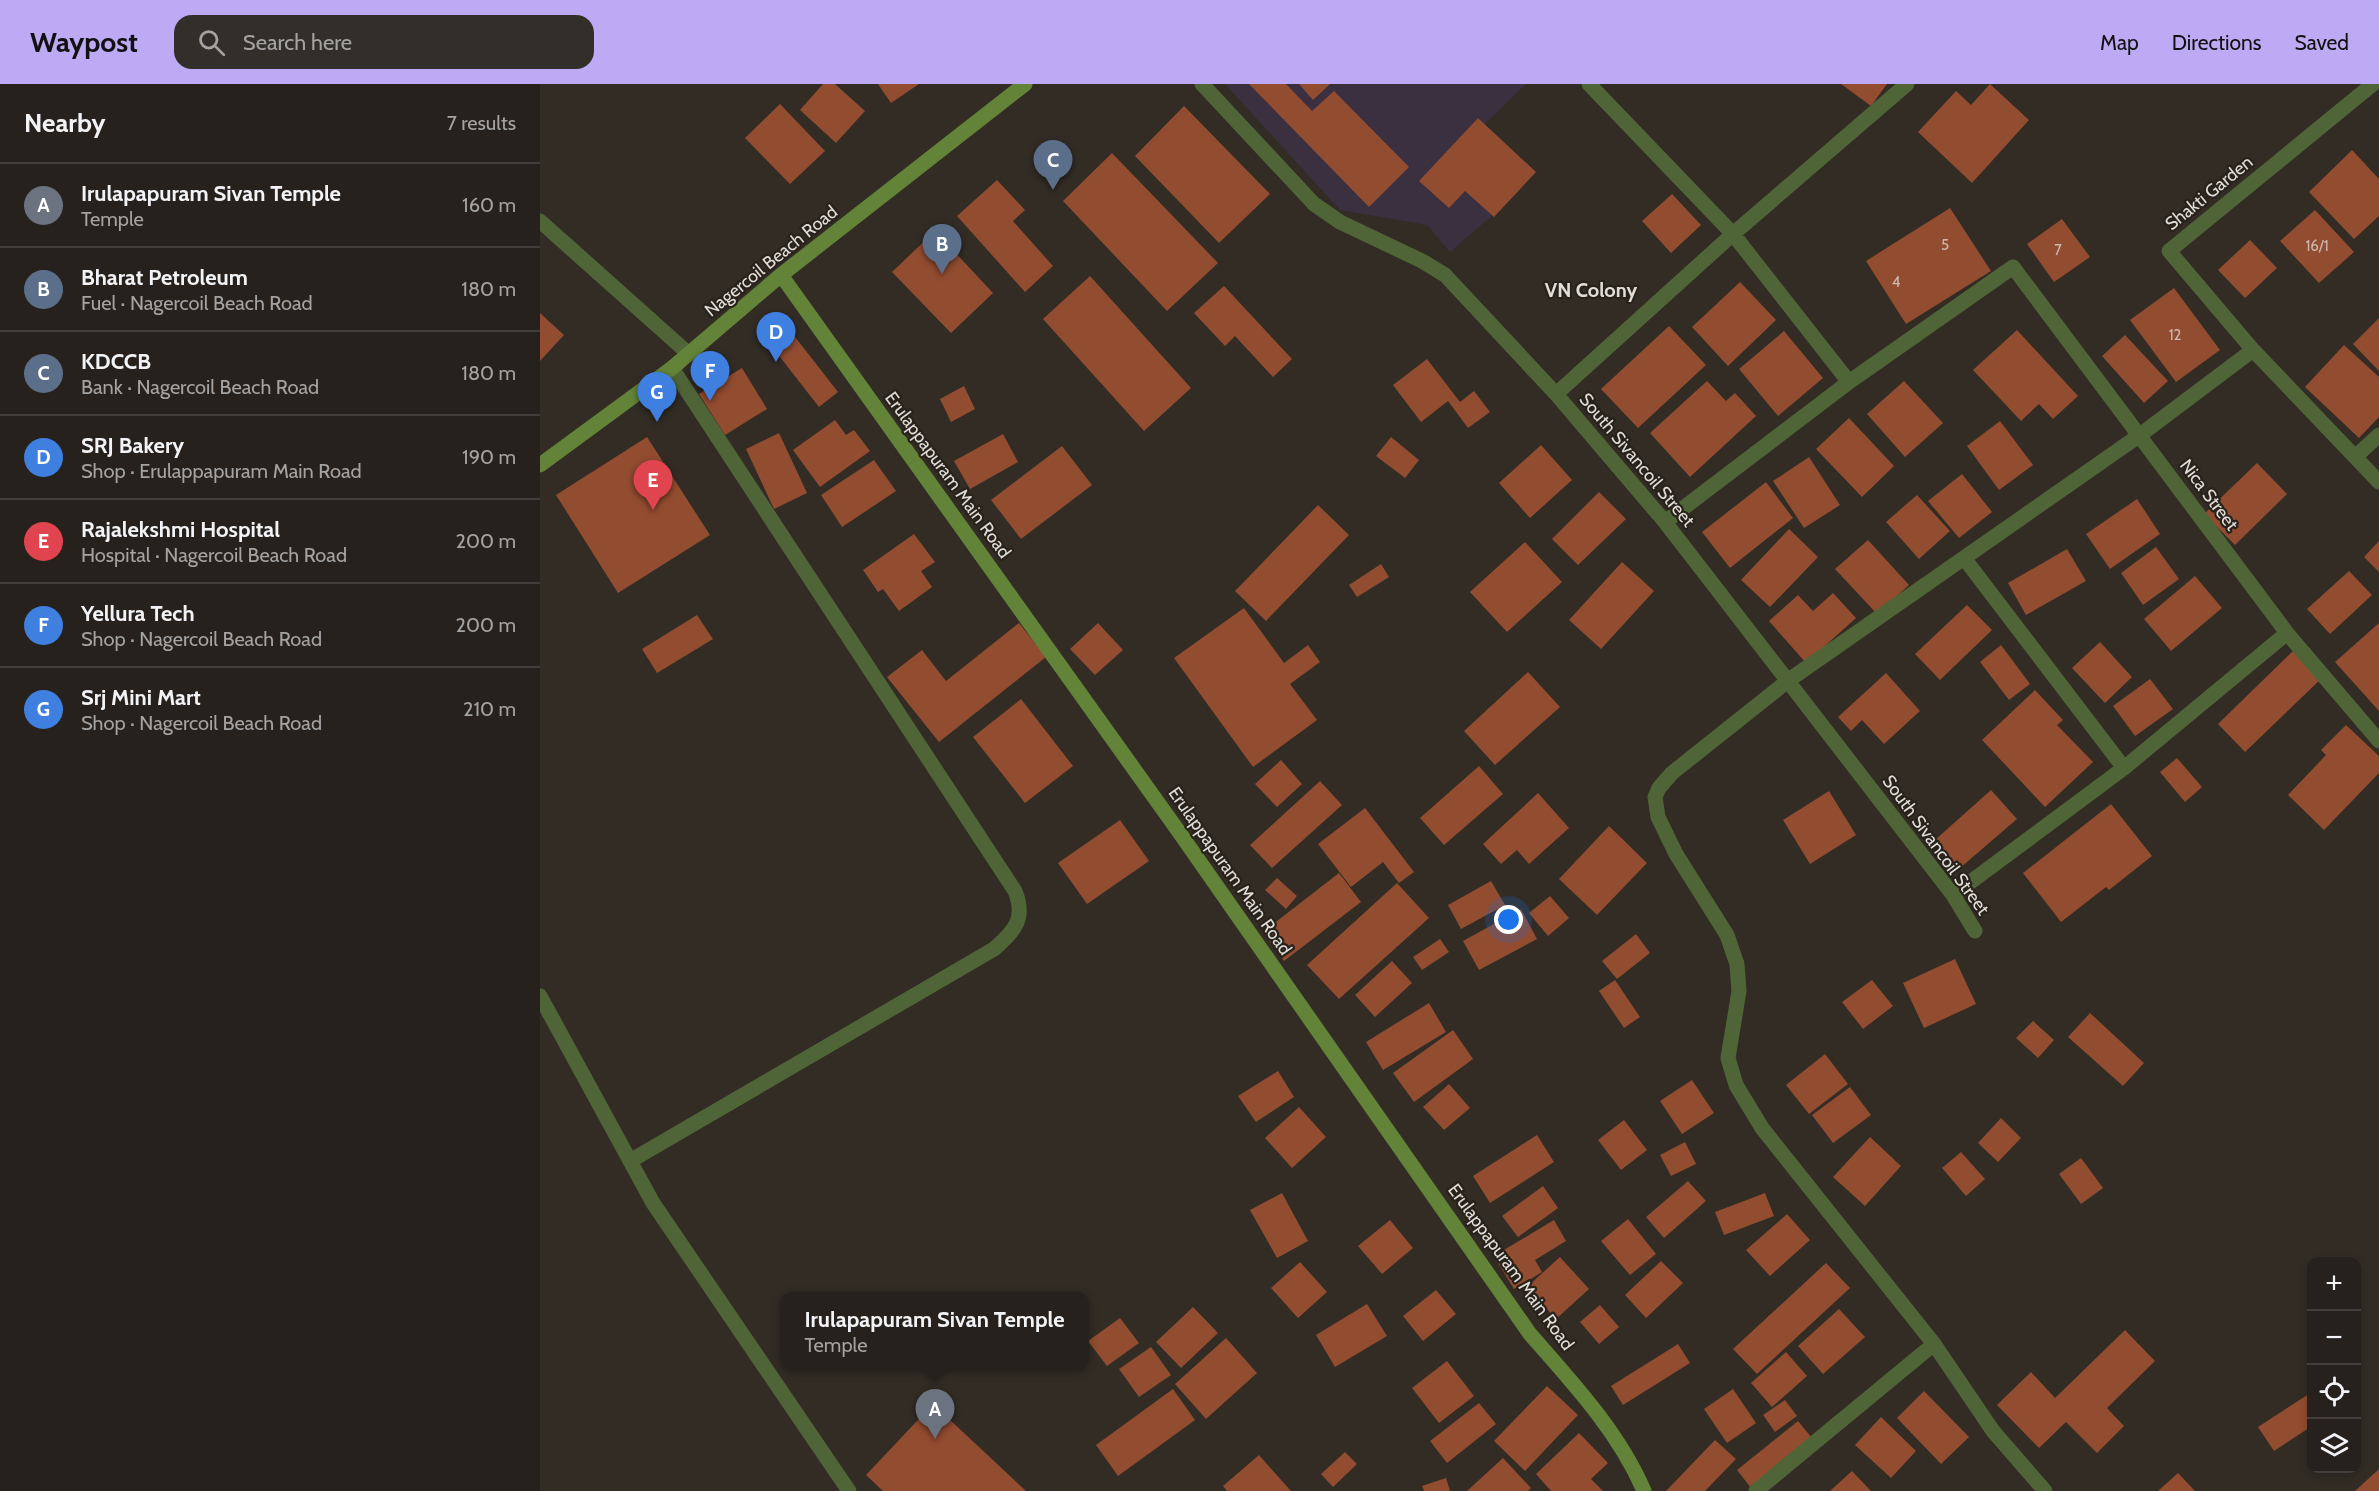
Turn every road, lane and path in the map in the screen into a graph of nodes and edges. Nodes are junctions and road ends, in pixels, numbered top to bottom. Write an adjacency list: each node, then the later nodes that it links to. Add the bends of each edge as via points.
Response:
1 (1025, 84): 8 (street, Nagercoil Beach Road)
2 (1202, 84): 13 (street, South Sivancoil Street, via 1314,204 1340,222 1445,275)
3 (1588, 84): 7 (street)
4 (1908, 84): 7 (street)
5 (2373, 84): 9 (street, Shakti Garden, via 2169,251)
6 (540, 221): 10 (street)
7 (1733, 234): 12 (street); 13 (street)
8 (781, 275): 10 (street, Nagercoil Beach Road); 30 (street, Erulappapuram Main Road, via 1179,832 1530,1334 1580,1391 1614,1439)
9 (2253, 350): 14 (street); 16 (street)
10 (689, 354): 11 (street, Nagercoil Beach Road)
11 (672, 368): 17 (street, Nagercoil Beach Road); 28 (street, via 1015,891 1020,911 1017,924 994,949)
12 (1849, 382): 14 (street, Nica Street, via 2013,267); 19 (street)
13 (1556, 394): 19 (street, South Sivancoil Street)
14 (2140, 435): 20 (street); 21 (street, Nica Street)
15 (2379, 435): 16 (street)
16 (2355, 457): 18 (street)
17 (540, 465)
18 (2379, 482)
19 (1665, 522): 22 (street, South Sivancoil Street)
20 (1964, 558): 22 (street); 24 (street)
21 (2287, 633): 23 (street, Nica Street); 24 (street)
22 (1789, 680): 25 (street, South Sivancoil Street); 29 (street, via 1672,772 1655,796 1658,817 1676,854 1727,935 1737,964 1739,991 1728,1058 1736,1085 1762,1128)
23 (2379, 741)
24 (2124, 768): 25 (street)
25 (1953, 895): 26 (street, South Sivancoil Street)
26 (1975, 931)
27 (540, 996): 28 (street)
28 (630, 1161): 31 (street, via 653,1203)
29 (1934, 1344): 32 (street); 33 (street, via 1993,1431)
30 (1639, 1489)
31 (849, 1491)
32 (1756, 1491)
33 (2044, 1491)

